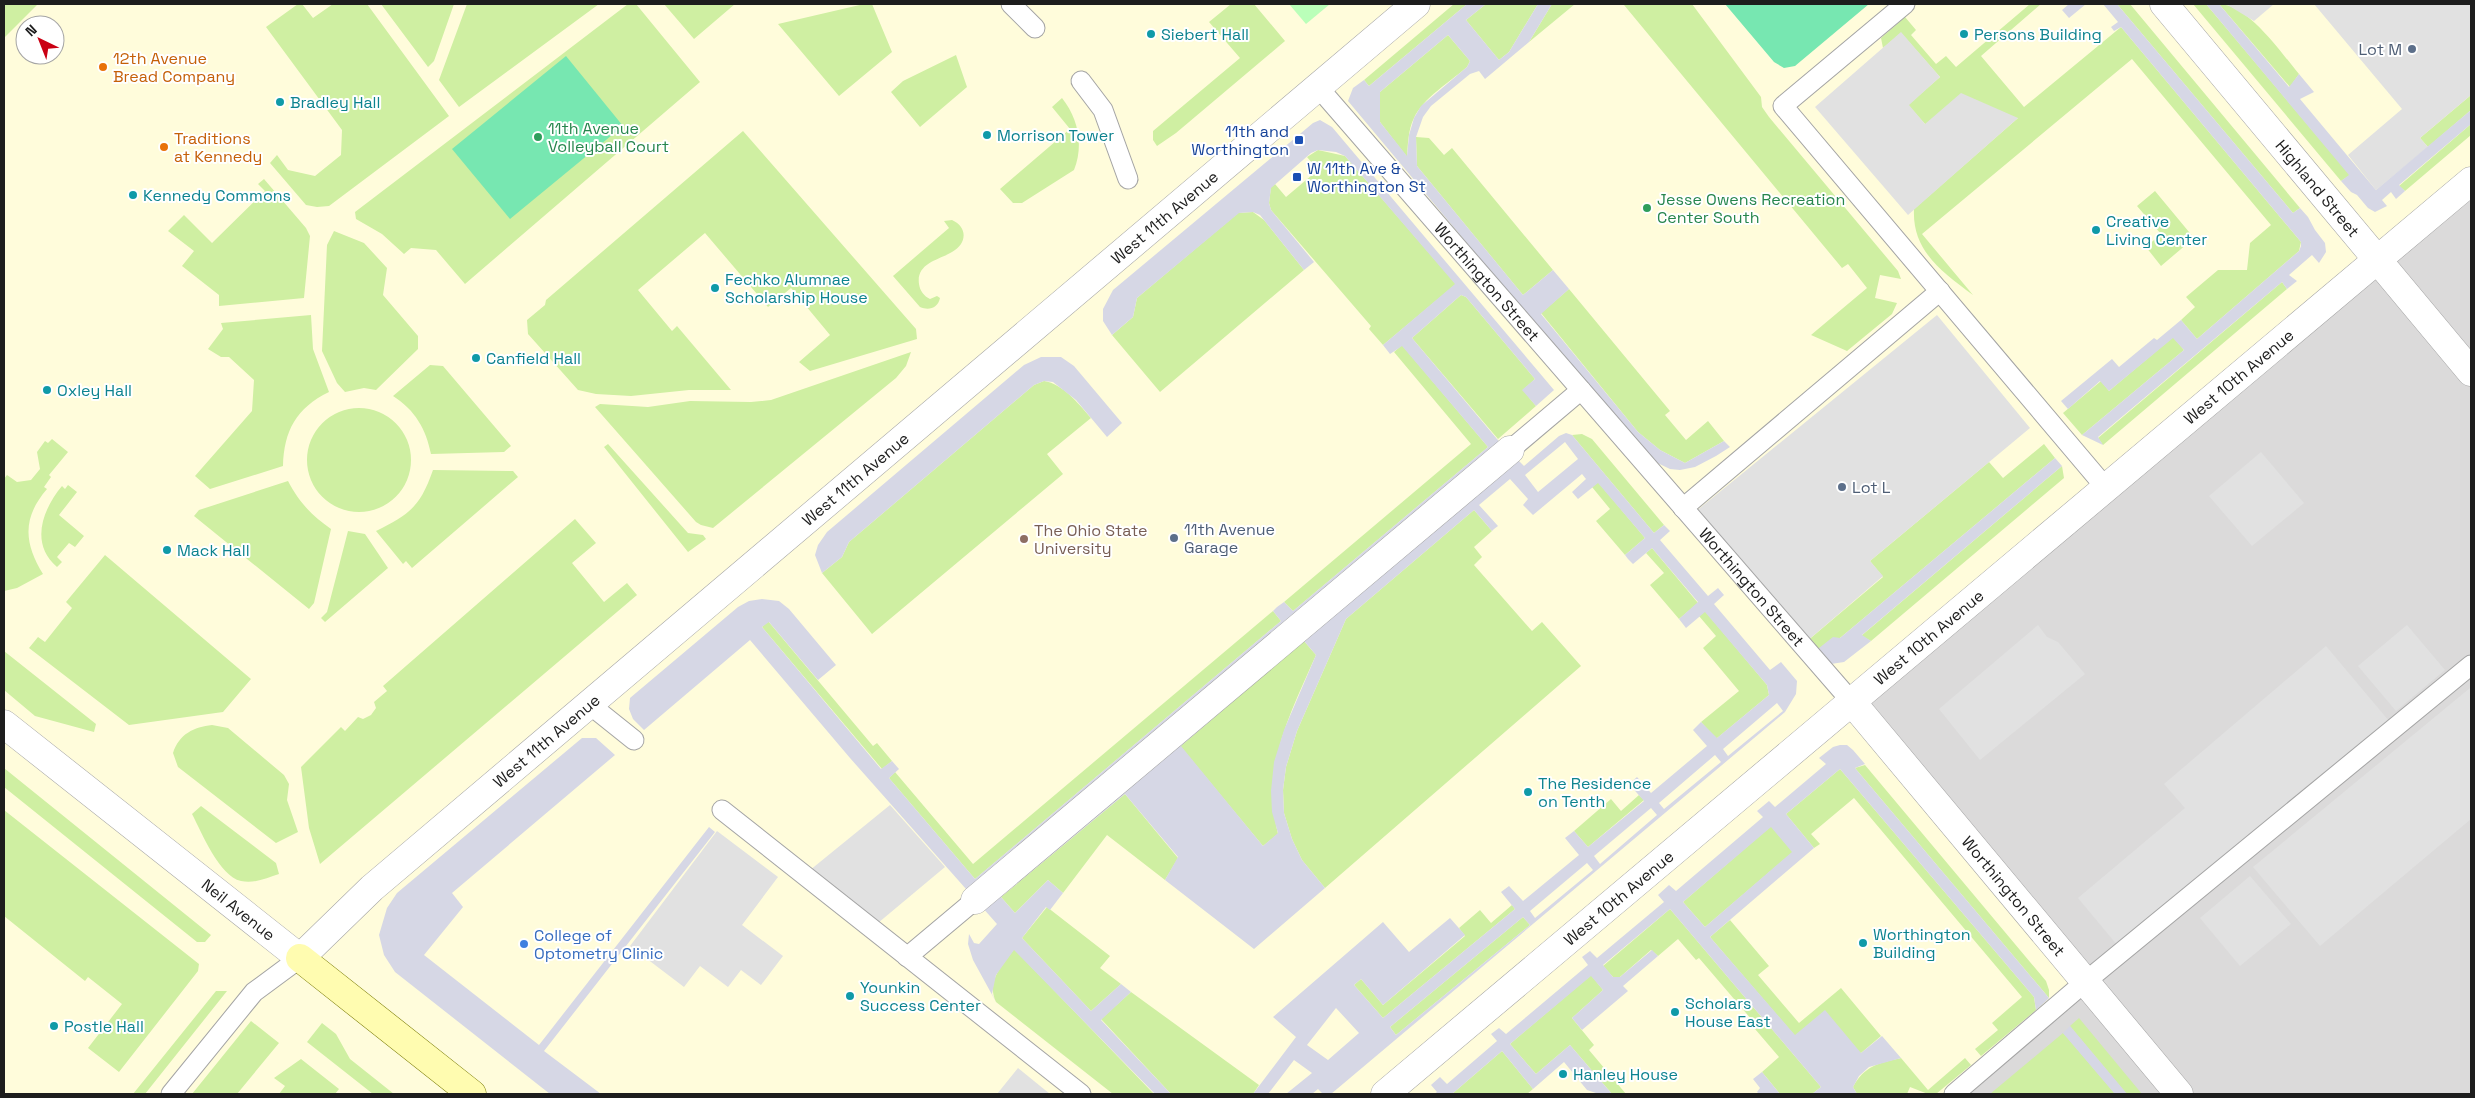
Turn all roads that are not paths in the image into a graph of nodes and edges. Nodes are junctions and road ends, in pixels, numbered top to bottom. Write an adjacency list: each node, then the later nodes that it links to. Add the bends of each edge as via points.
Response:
1 (1012, 4): 5 (lane)
2 (1416, 4): 7 (street, West 11th Avenue)
3 (1905, 4): 11 (lane, via 1783,106)
4 (2164, 4): 10 (street, Highland Street)
5 (1035, 28)
6 (1082, 81): 8 (lane, via 1103,110)
7 (1318, 87): 13 (lane, Worthington Street); 19 (street, West 11th Avenue)
8 (1128, 179)
9 (2471, 181): 10 (street, West 10th Avenue)
10 (2378, 260): 12 (street, Highland Street); 15 (street, West 10th Avenue)
11 (1940, 291): 15 (lane); 16 (lane)
12 (2471, 372)
13 (1581, 390): 14 (lane); 16 (lane, Worthington Street)
14 (1510, 450): 23 (street)
15 (2106, 488): 18 (street, West 10th Avenue)
16 (1684, 508): 18 (lane, Worthington Street)
17 (2471, 665): 26 (lane)
18 (1851, 701): 26 (street, Worthington Street); 30 (street, West 10th Avenue)
19 (589, 704): 21 (lane); 25 (street, West 11th Avenue, via 372,888)
20 (4, 724): 25 (street, Neil Avenue)
21 (634, 740)
22 (722, 810): 24 (lane)
23 (975, 900): 24 (lane)
24 (907, 957): 29 (lane)
25 (300, 958): 27 (lane, via 254,992); 28 (street, Neil Avenue)
26 (2085, 982): 31 (lane); 32 (street, Worthington Street)
27 (171, 1094)
28 (472, 1094)
29 (1081, 1094)
30 (1385, 1094)
31 (1954, 1094)
32 (2179, 1094)

